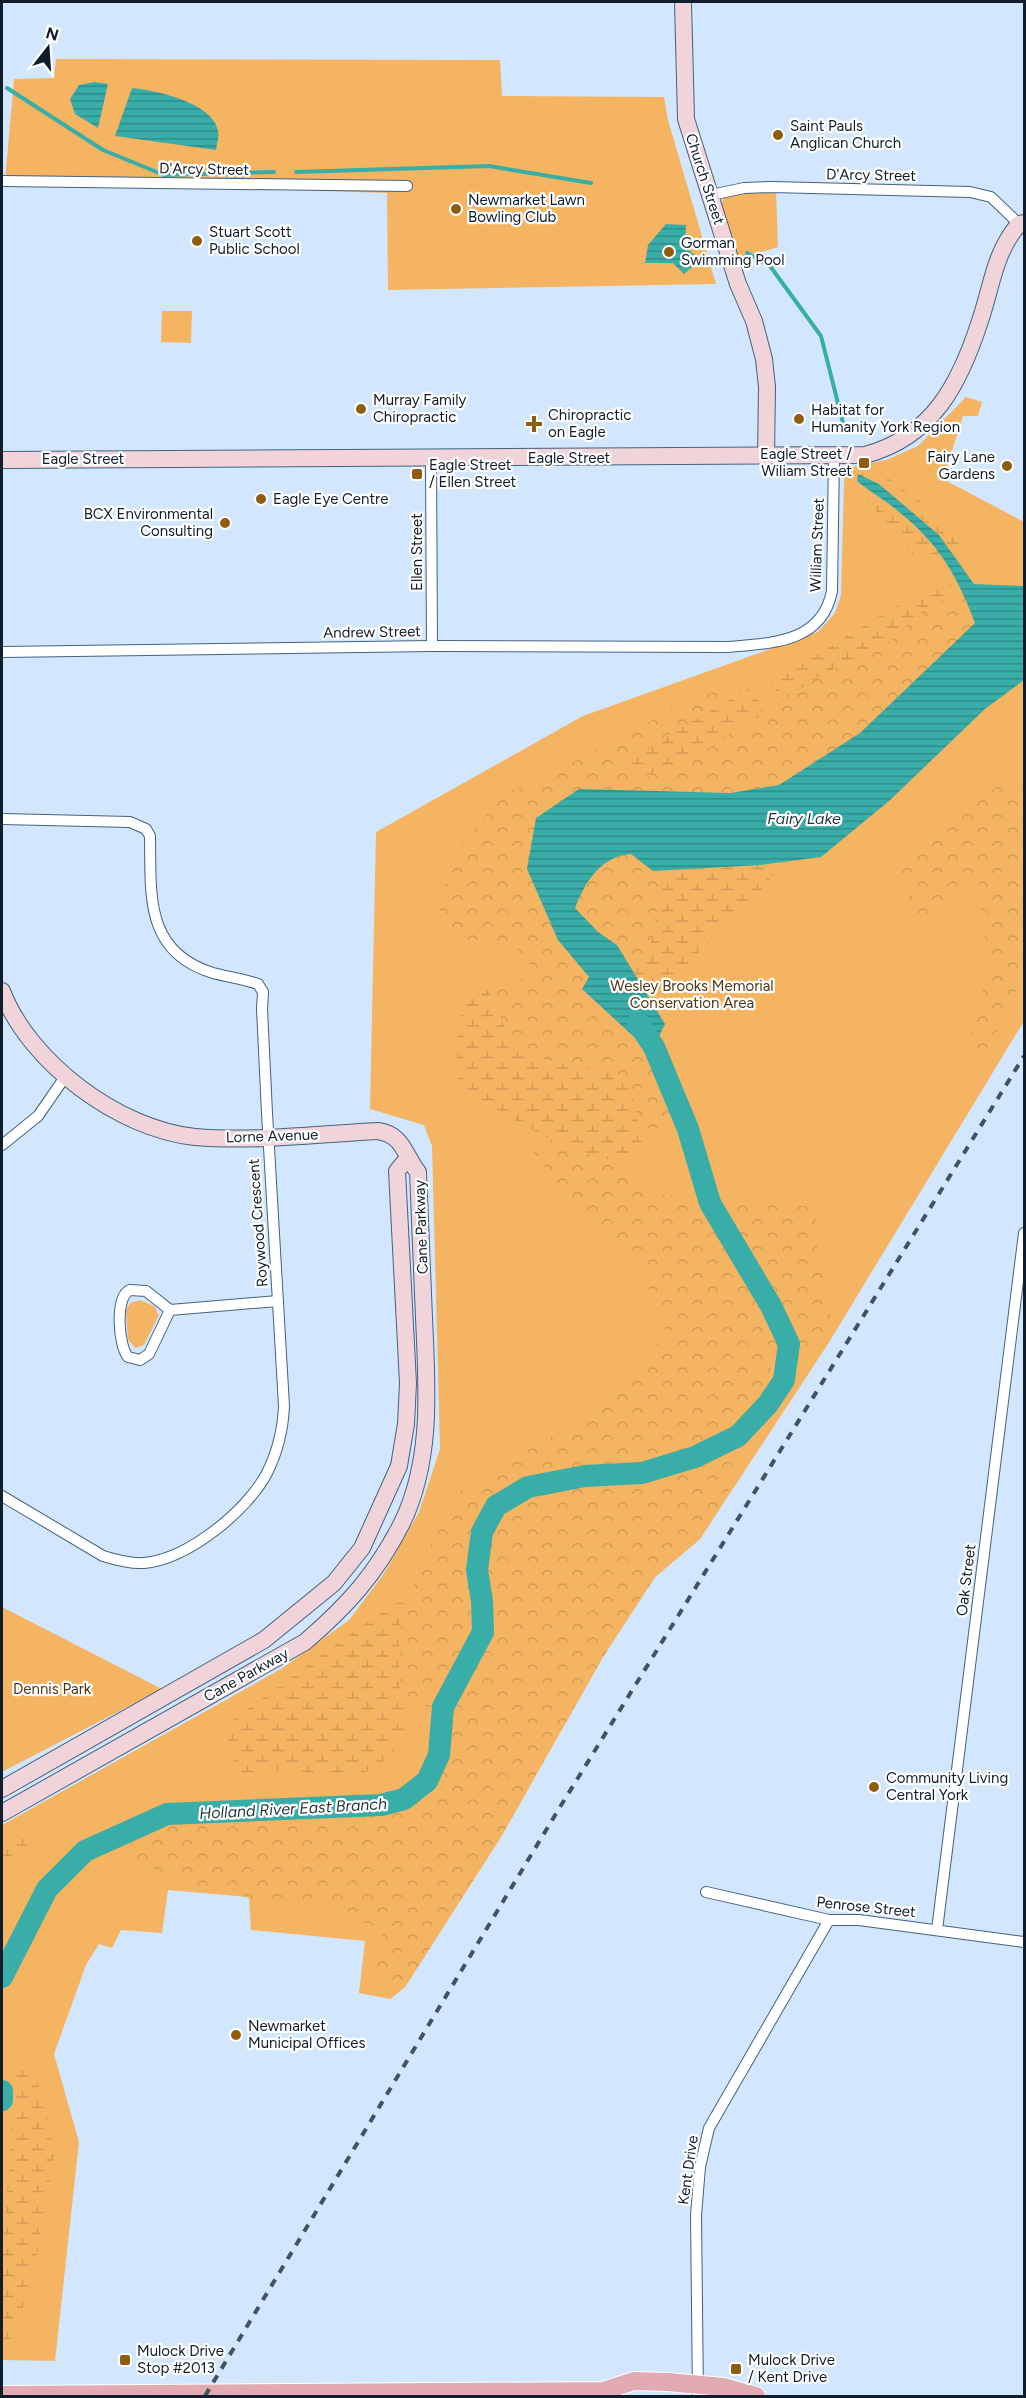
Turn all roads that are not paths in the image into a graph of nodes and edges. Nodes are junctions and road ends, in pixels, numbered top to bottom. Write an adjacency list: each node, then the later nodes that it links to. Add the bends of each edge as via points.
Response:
1 (683, 2): 4 (main road, Church Street, via 686,119)
2 (2, 181): 3 (street, D'Arcy Street)
3 (407, 186)
4 (711, 195): 5 (street, D'Arcy Street, via 772,187 970,192 991,196); 7 (main road, Church Street, via 764,358)
5 (1022, 224): 6 (main road, Eagle Street, via 1005,241 968,354 955,385 938,410 895,445 866,455)
6 (834, 456): 7 (main road, Eagle Street); 10 (street, William Street, via 829,608 818,624 800,634)
7 (766, 457): 8 (main road, Eagle Street)
8 (431, 458): 9 (main road, Eagle Street); 11 (street, Ellen Street)
9 (2, 460)
10 (743, 645): 11 (street, Andrew Street)
11 (432, 646): 12 (street, Andrew Street)
12 (2, 652)
13 (2, 819): 16 (street, Roywood Crescent, via 130,822 146,829 150,836 152,909 165,942 199,967 258,984 263,992)
14 (2, 991): 15 (main road, Lorne Avenue, via 16,1021)
15 (65, 1077): 16 (main road, Lorne Avenue, via 134,1119 168,1131 239,1140); 17 (street, via 38,1116)
16 (268, 1137): 18 (main road, Lorne Avenue, via 389,1133 402,1143); 20 (street, Roywood Crescent)
17 (2, 1145)
18 (407, 1159): 24 (main road, Cane Parkway, via 397,1171 408,1383 406,1424 399,1466 362,1548 334,1583 264,1640); 25 (main road, Cane Parkway, via 418,1172 428,1412 420,1469 403,1521 375,1569 344,1608 305,1642)
19 (1024, 1233): 22 (street, Oak Street)
20 (278, 1301): 21 (street); 23 (street, Roywood Crescent, via 284,1395 280,1436 262,1482 219,1527 162,1559 143,1563 118,1560 103,1556)
21 (170, 1310): 21 (street, via 149,1354 140,1360 128,1356 122,1344 122,1294 140,1290)
22 (1020, 1314): 28 (street, Oak Street)
23 (2, 1496)
24 (2, 1789)
25 (2, 1813)
26 (706, 1892): 27 (street, Penrose Street)
27 (829, 1920): 28 (street, Penrose Street); 30 (street, Kent Drive, via 709,2128 700,2167 696,2215)
28 (938, 1930): 29 (street, Penrose Street)
29 (1024, 1942)
30 (698, 2390): 31 (main road, via 634,2381); 33 (main road, via 723,2387)
31 (609, 2394): 32 (main road)
32 (2, 2395)
33 (756, 2397)

